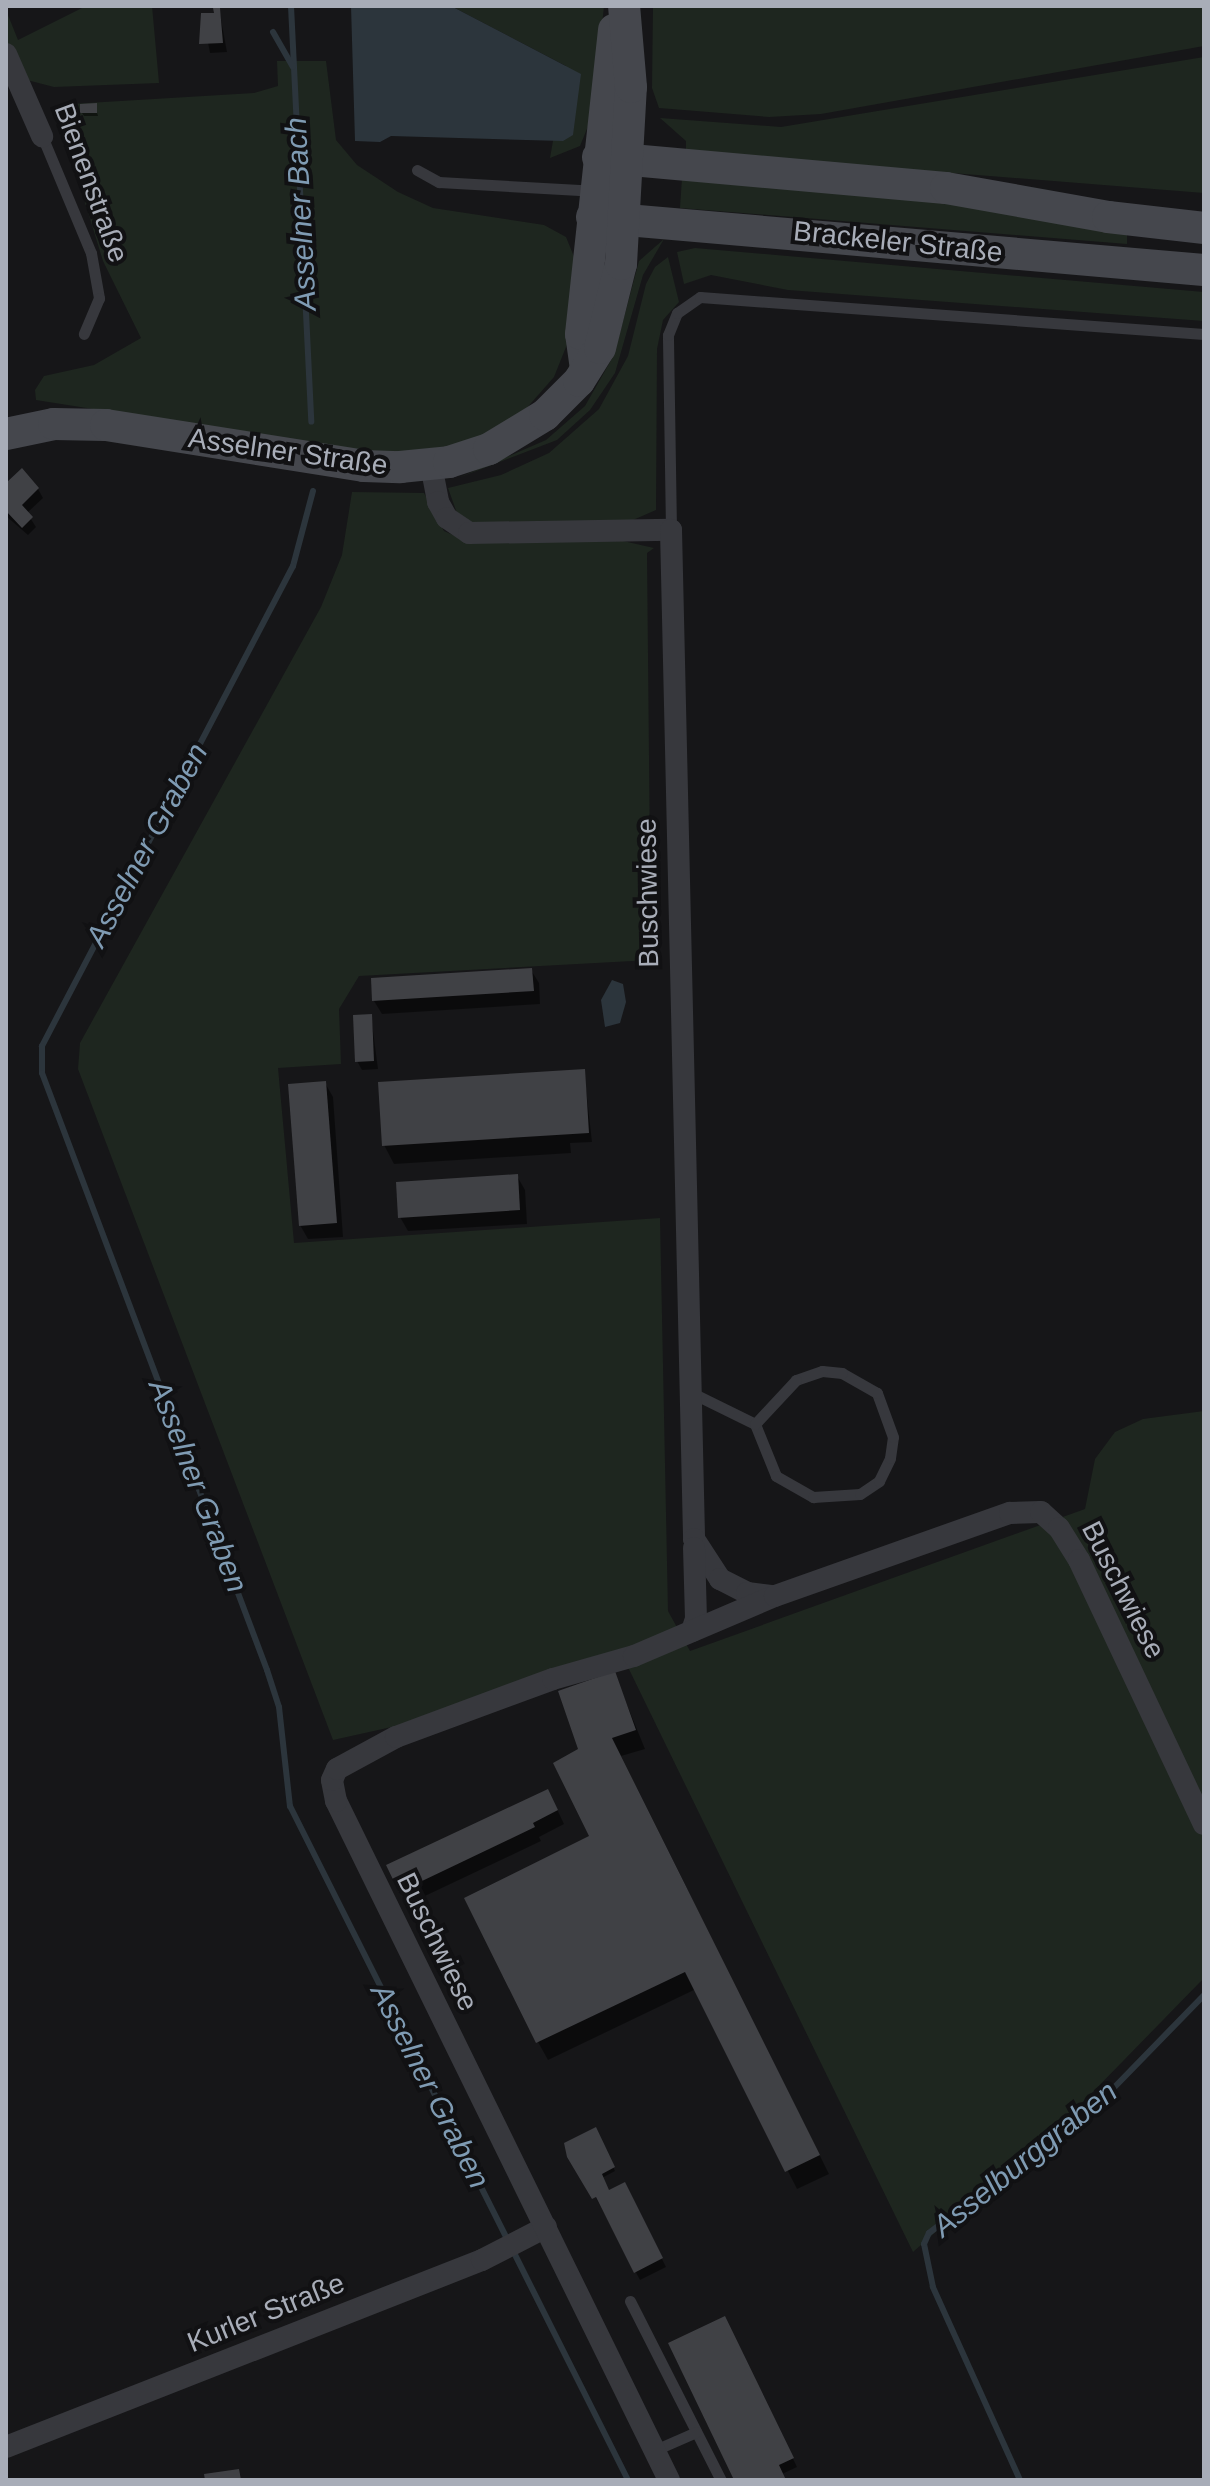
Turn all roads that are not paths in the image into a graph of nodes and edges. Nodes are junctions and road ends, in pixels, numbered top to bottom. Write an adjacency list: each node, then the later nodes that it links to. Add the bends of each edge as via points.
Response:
1 (622, 6): 4 (main road, Asselner Straße, via 612,38)
2 (6, 54): 3 (street, Bienenstraße)
3 (42, 136): 10 (lane, Bienenstraße, via 91,253 99,298)
4 (614, 158): 6 (main road, Asselner Straße); 7 (main road, Asselner Straße); 8 (main road, Brackeler Straße, via 946,188)
5 (417, 170): 6 (lane, via 439,182)
6 (593, 204): 7 (main road, Brackeler Straße); 12 (main road, Asselner Straße, via 581,334)
7 (626, 220): 9 (main road, Brackeler Straße); 12 (main road, Asselner Straße, via 612,308 600,348)
8 (1204, 228)
9 (1204, 270)
10 (84, 334)
11 (1204, 334): 15 (lane, via 700,297 677,313 668,335)
12 (586, 369): 14 (main road, Asselner Straße, via 566,396 515,434 489,449)
13 (6, 434): 14 (main road, Asselner Straße, via 54,424 106,425 364,466)
14 (431, 465): 15 (street, via 438,502 447,518 469,533)
15 (671, 530): 16 (street, Buschwiese)
16 (689, 1392): 17 (lane); 18 (street, Buschwiese)
17 (755, 1424): 17 (lane, via 776,1476 813,1497 860,1494 879,1481 890,1458 893,1437 877,1393 842,1373 822,1371 796,1380)
18 (694, 1539): 19 (street, via 720,1579 747,1593); 20 (street, Buschwiese, via 697,1588)
19 (775, 1596): 20 (street, Buschwiese); 21 (street, Buschwiese, via 1010,1513 1041,1512 1059,1528 1079,1560)
20 (692, 1631): 22 (street, Buschwiese, via 396,1737 350,1758 332,1780 361,1853)
21 (1204, 1824)
22 (540, 2230): 25 (street, Kurler Straße, via 482,2260); 26 (street, Buschwiese)
23 (630, 2301): 24 (lane)
24 (696, 2432): 26 (lane); 28 (lane)
25 (6, 2447)
26 (655, 2450): 27 (street, Buschwiese)
27 (669, 2480)
28 (721, 2480)

